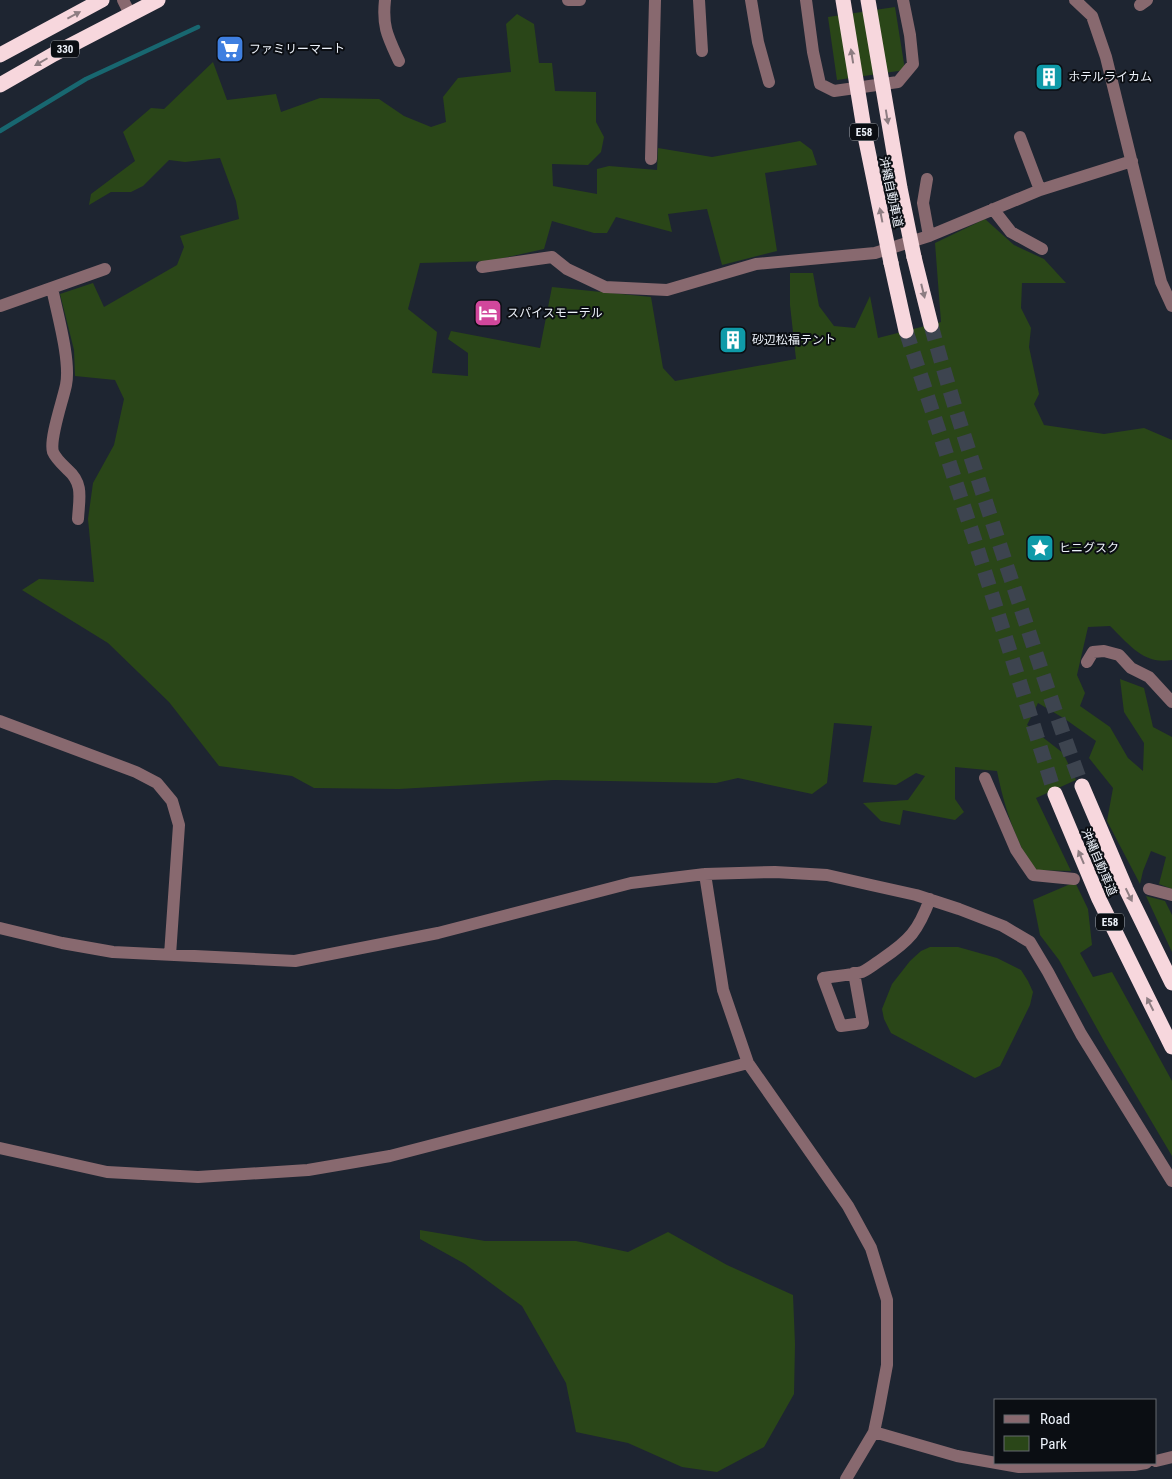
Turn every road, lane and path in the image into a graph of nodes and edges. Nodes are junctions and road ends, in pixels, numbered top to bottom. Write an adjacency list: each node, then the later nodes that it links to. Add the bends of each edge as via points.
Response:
1 (102, 0): 17 (highway, 330, one-way to 1)
2 (123, 0): 15 (street)
3 (158, 0): 15 (highway, 330)
4 (385, 0): 18 (street, via 384,27)
5 (568, 0): 6 (street)
6 (580, 0)
7 (655, 0): 22 (street)
8 (700, 0): 16 (street)
9 (751, 0): 19 (street)
10 (806, 0): 13 (street, via 820,84 834,91 898,82 913,64)
11 (843, 0): 35 (highway, 沖縄自動車道 / E58, one-way to 11, bridge, via 866,142)
12 (868, 0): 34 (highway, 沖縄自動車道 / E58, one-way to 34, bridge, via 898,178)
13 (903, 0)
14 (1075, 0): 23 (street, via 1092,16 1106,57)
15 (130, 14): 20 (highway, 330, one-way to 20)
16 (702, 51)
17 (0, 55)
18 (399, 61)
19 (769, 82)
20 (0, 85)
21 (1020, 137): 25 (street)
22 (651, 159)
23 (1132, 162): 25 (street); 33 (street, via 1161,282)
24 (927, 179): 27 (street, via 924,203)
25 (1040, 190): 26 (street)
26 (993, 210): 27 (street); 28 (street, via 1011,232)
27 (929, 236): 29 (street, via 875,253 756,264 667,290 605,286 567,269 552,258)
28 (1042, 249)
29 (482, 267)
30 (105, 268): 31 (street)
31 (52, 288): 32 (street); 36 (street, via 67,365 53,452 80,486)
32 (0, 306)
33 (1172, 306)
34 (931, 325)
35 (906, 330)
36 (78, 519)
37 (1087, 662): 38 (street, via 1093,652 1119,655 1131,668 1149,677)
38 (1172, 702)
39 (0, 721): 49 (street, via 136,772 157,783 172,801 179,825)
40 (984, 778): 44 (street, via 1016,850 1033,875)
41 (1082, 786): 51 (highway, 沖縄自動車道 / E58, one-way to 51, via 1126,889)
42 (1055, 794): 52 (highway, 沖縄自動車道 / E58, one-way to 42, via 1099,899)
43 (705, 874): 47 (street, via 775,872 826,875); 49 (street, via 631,883 438,933 295,961); 53 (street, via 723,990)
44 (1074, 879)
45 (1149, 889): 46 (street)
46 (1172, 895)
47 (930, 899): 50 (street, via 914,934 897,949 863,971); 55 (street, via 1003,926 1030,942 1080,1034)
48 (0, 928): 49 (street, via 113,952)
49 (170, 955)
50 (854, 973)
51 (1172, 983)
52 (1172, 1047)
53 (748, 1063): 54 (street, via 390,1156 308,1170 198,1177 106,1172); 56 (street, via 848,1206 871,1248 887,1300 887,1365)
54 (0, 1148)
55 (1172, 1180)
56 (874, 1432): 59 (street); 62 (street)
57 (1172, 1457): 58 (street)
58 (1157, 1461)
59 (994, 1463)
60 (998, 1464): 61 (street, via 1019,1468)
61 (1140, 1464)
62 (846, 1479)

